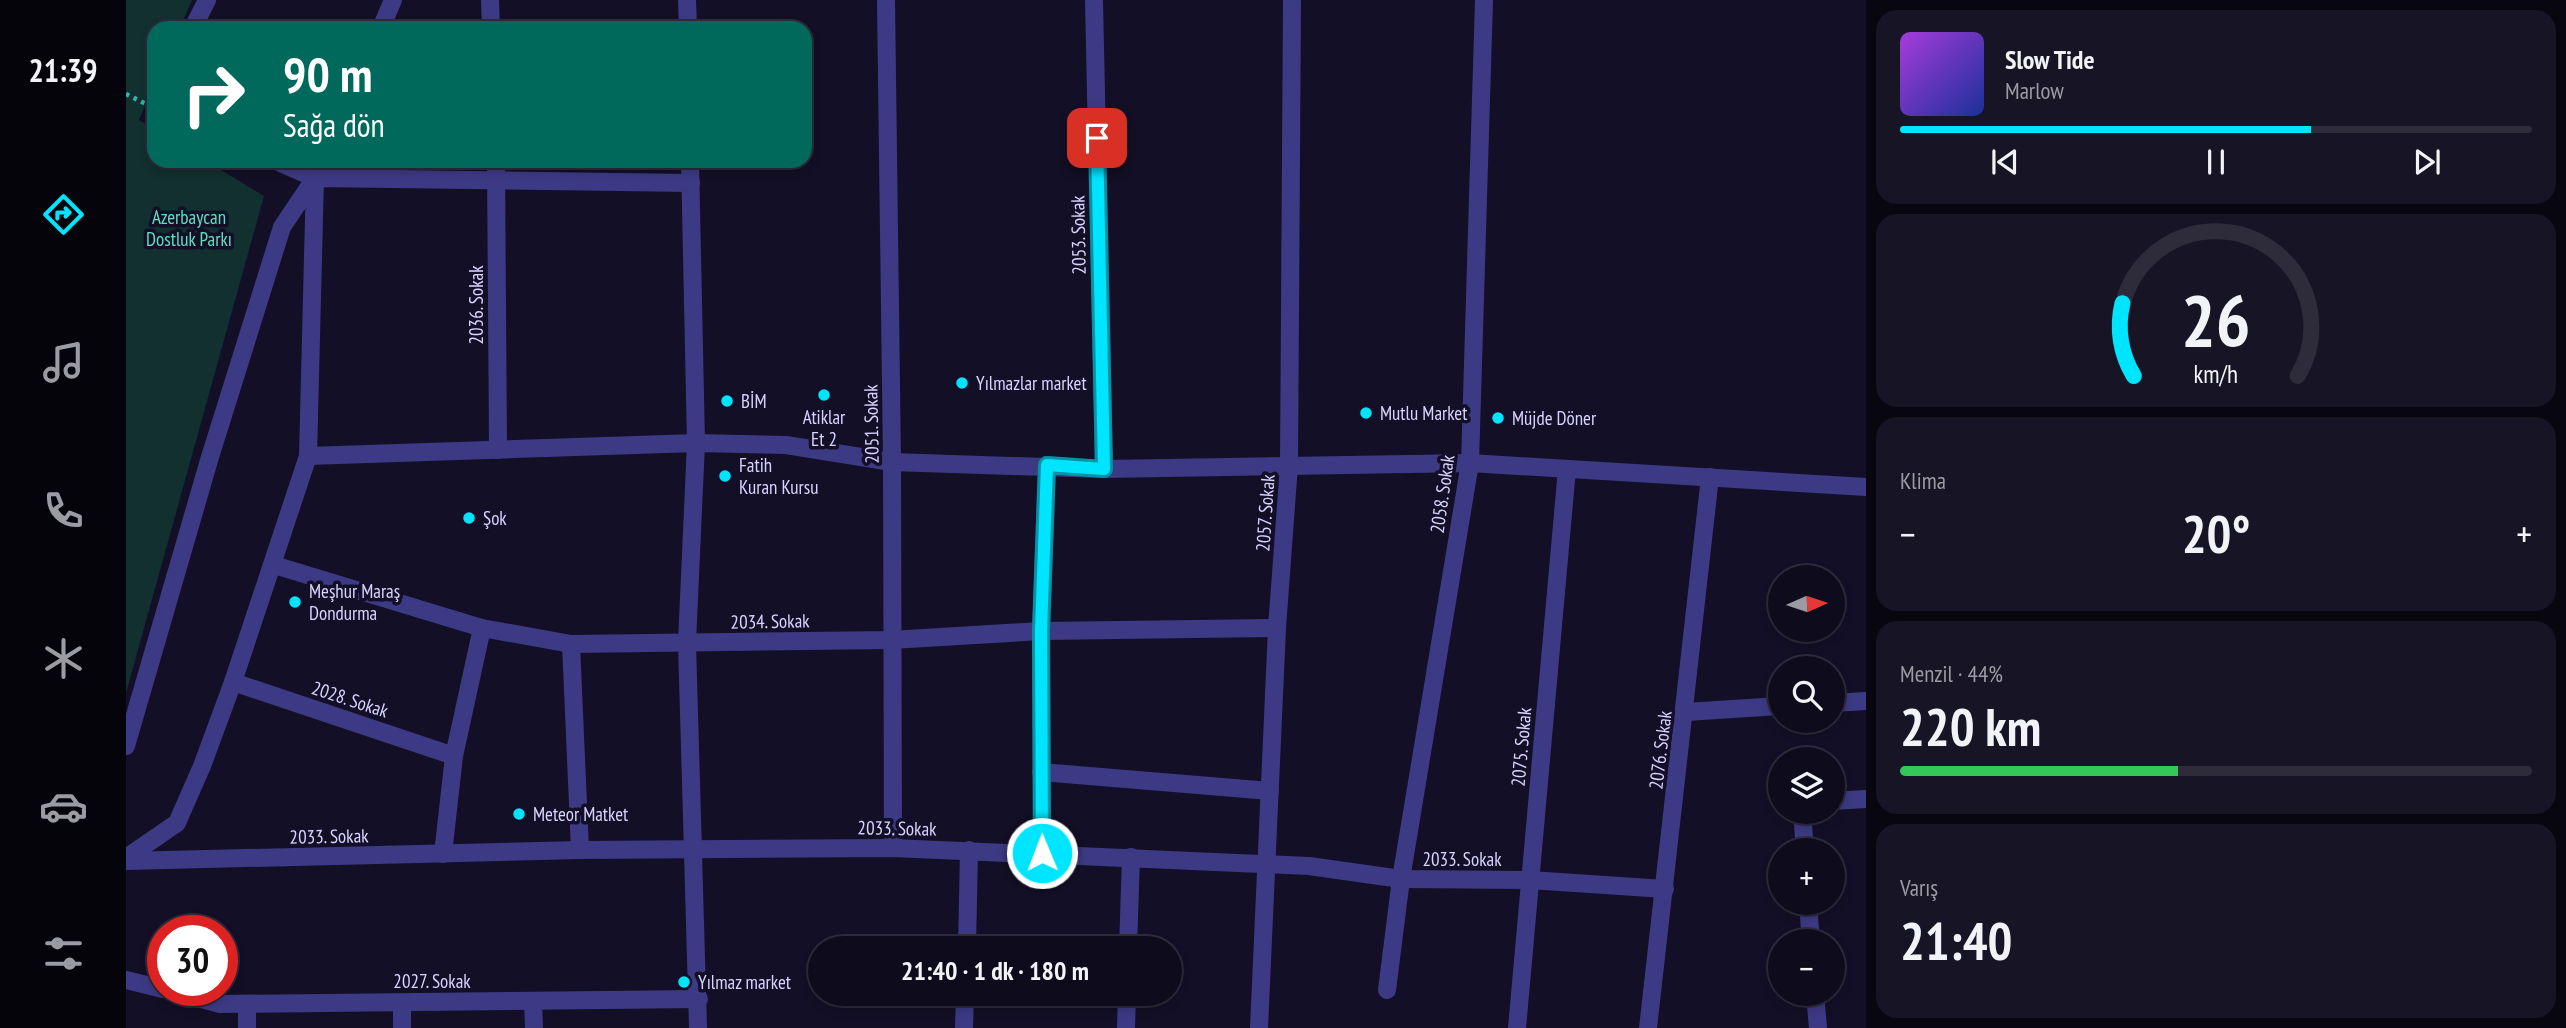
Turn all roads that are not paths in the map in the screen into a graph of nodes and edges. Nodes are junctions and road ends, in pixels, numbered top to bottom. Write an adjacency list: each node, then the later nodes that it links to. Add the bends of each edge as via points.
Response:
1 (207, 0): 9 (street)
2 (393, 0): 10 (street)
3 (490, 0): 11 (street)
4 (687, 0): 12 (street)
5 (886, 0): 23 (street, 2051. Sokak)
6 (1094, 0): 27 (street, 2053. Sokak)
7 (1292, 0): 26 (street, 2057. Sokak)
8 (1484, 0): 24 (street, 2058. Sokak)
9 (196, 21)
10 (384, 21)
11 (491, 21)
12 (688, 21)
13 (292, 168): 17 (street)
14 (320, 168): 17 (street)
15 (496, 168): 18 (street, 2036. Sokak)
16 (690, 168): 19 (street)
17 (315, 178): 18 (street); 22 (street); 43 (street, via 282,227)
18 (496, 183): 19 (street); 21 (street, 2036. Sokak)
19 (691, 183): 20 (street)
20 (696, 443): 21 (street); 23 (street, via 786,445); 36 (street)
21 (498, 450): 22 (street)
22 (308, 456): 31 (street)
23 (892, 462): 25 (street); 35 (street, 2051. Sokak)
24 (1469, 463): 26 (street); 28 (street); 59 (street, 2058. Sokak)
25 (1047, 465): 27 (street); 34 (street)
26 (1289, 465): 27 (street); 33 (street, 2057. Sokak)
27 (1104, 469)
28 (1567, 469): 29 (street); 60 (street, 2075. Sokak)
29 (1710, 477): 30 (street); 42 (street, 2076. Sokak)
30 (1866, 487)
31 (274, 565): 32 (street, 2034. Sokak); 38 (street)
32 (482, 628): 37 (street, 2034. Sokak); 45 (street)
33 (1277, 628): 34 (street, 2034. Sokak); 47 (street, 2057. Sokak)
34 (1041, 631): 35 (street, 2034. Sokak); 46 (street)
35 (891, 640): 36 (street, 2034. Sokak); 51 (street, 2051. Sokak)
36 (687, 643): 37 (street, 2034. Sokak); 50 (street)
37 (570, 644): 52 (street)
38 (233, 682): 45 (street, 2028. Sokak); 57 (street, via 177,823)
39 (1866, 701): 40 (street)
40 (1845, 702)
41 (1768, 707): 42 (street)
42 (1686, 712): 61 (street, 2076. Sokak)
43 (130, 718): 44 (street)
44 (126, 746)
45 (454, 756): 55 (street)
46 (1041, 772): 47 (street); 54 (street)
47 (1270, 791): 58 (street, 2057. Sokak)
48 (1866, 799): 49 (street)
49 (1845, 800)
50 (694, 848): 51 (street, 2033. Sokak); 52 (street, 2033. Sokak); 67 (street)
51 (893, 848): 53 (street, 2033. Sokak)
52 (580, 850): 55 (street, 2033. Sokak)
53 (969, 850): 54 (street, 2033. Sokak); 62 (street)
54 (1042, 853): 56 (street, 2033. Sokak)
55 (443, 854): 57 (street, 2033. Sokak)
56 (1131, 857): 58 (street, 2033. Sokak); 63 (street)
57 (126, 860)
58 (1267, 864): 59 (street, 2033. Sokak); 81 (street, 2057. Sokak)
59 (1401, 879): 60 (street, 2033. Sokak); 66 (street, 2058. Sokak)
60 (1530, 880): 61 (street, 2033. Sokak); 82 (street, 2075. Sokak)
61 (1665, 889): 83 (street, 2076. Sokak)
62 (967, 936)
63 (1128, 936)
64 (126, 980): 65 (street, 2027. Sokak)
65 (147, 985)
66 (1387, 990)
67 (699, 999): 68 (street, 2027. Sokak); 78 (street)
68 (533, 1002): 69 (street, 2027. Sokak); 77 (street)
69 (402, 1003): 71 (street, 2027. Sokak); 76 (street)
70 (238, 1004): 71 (street, 2027. Sokak)
71 (247, 1004): 75 (street)
72 (965, 1006): 79 (street)
73 (1127, 1006): 80 (street)
74 (1816, 1006): 84 (street)
75 (247, 1028)
76 (402, 1028)
77 (534, 1028)
78 (698, 1028)
79 (964, 1028)
80 (1126, 1028)
81 (1259, 1028)
82 (1517, 1028)
83 (1648, 1028)
84 (1818, 1028)

